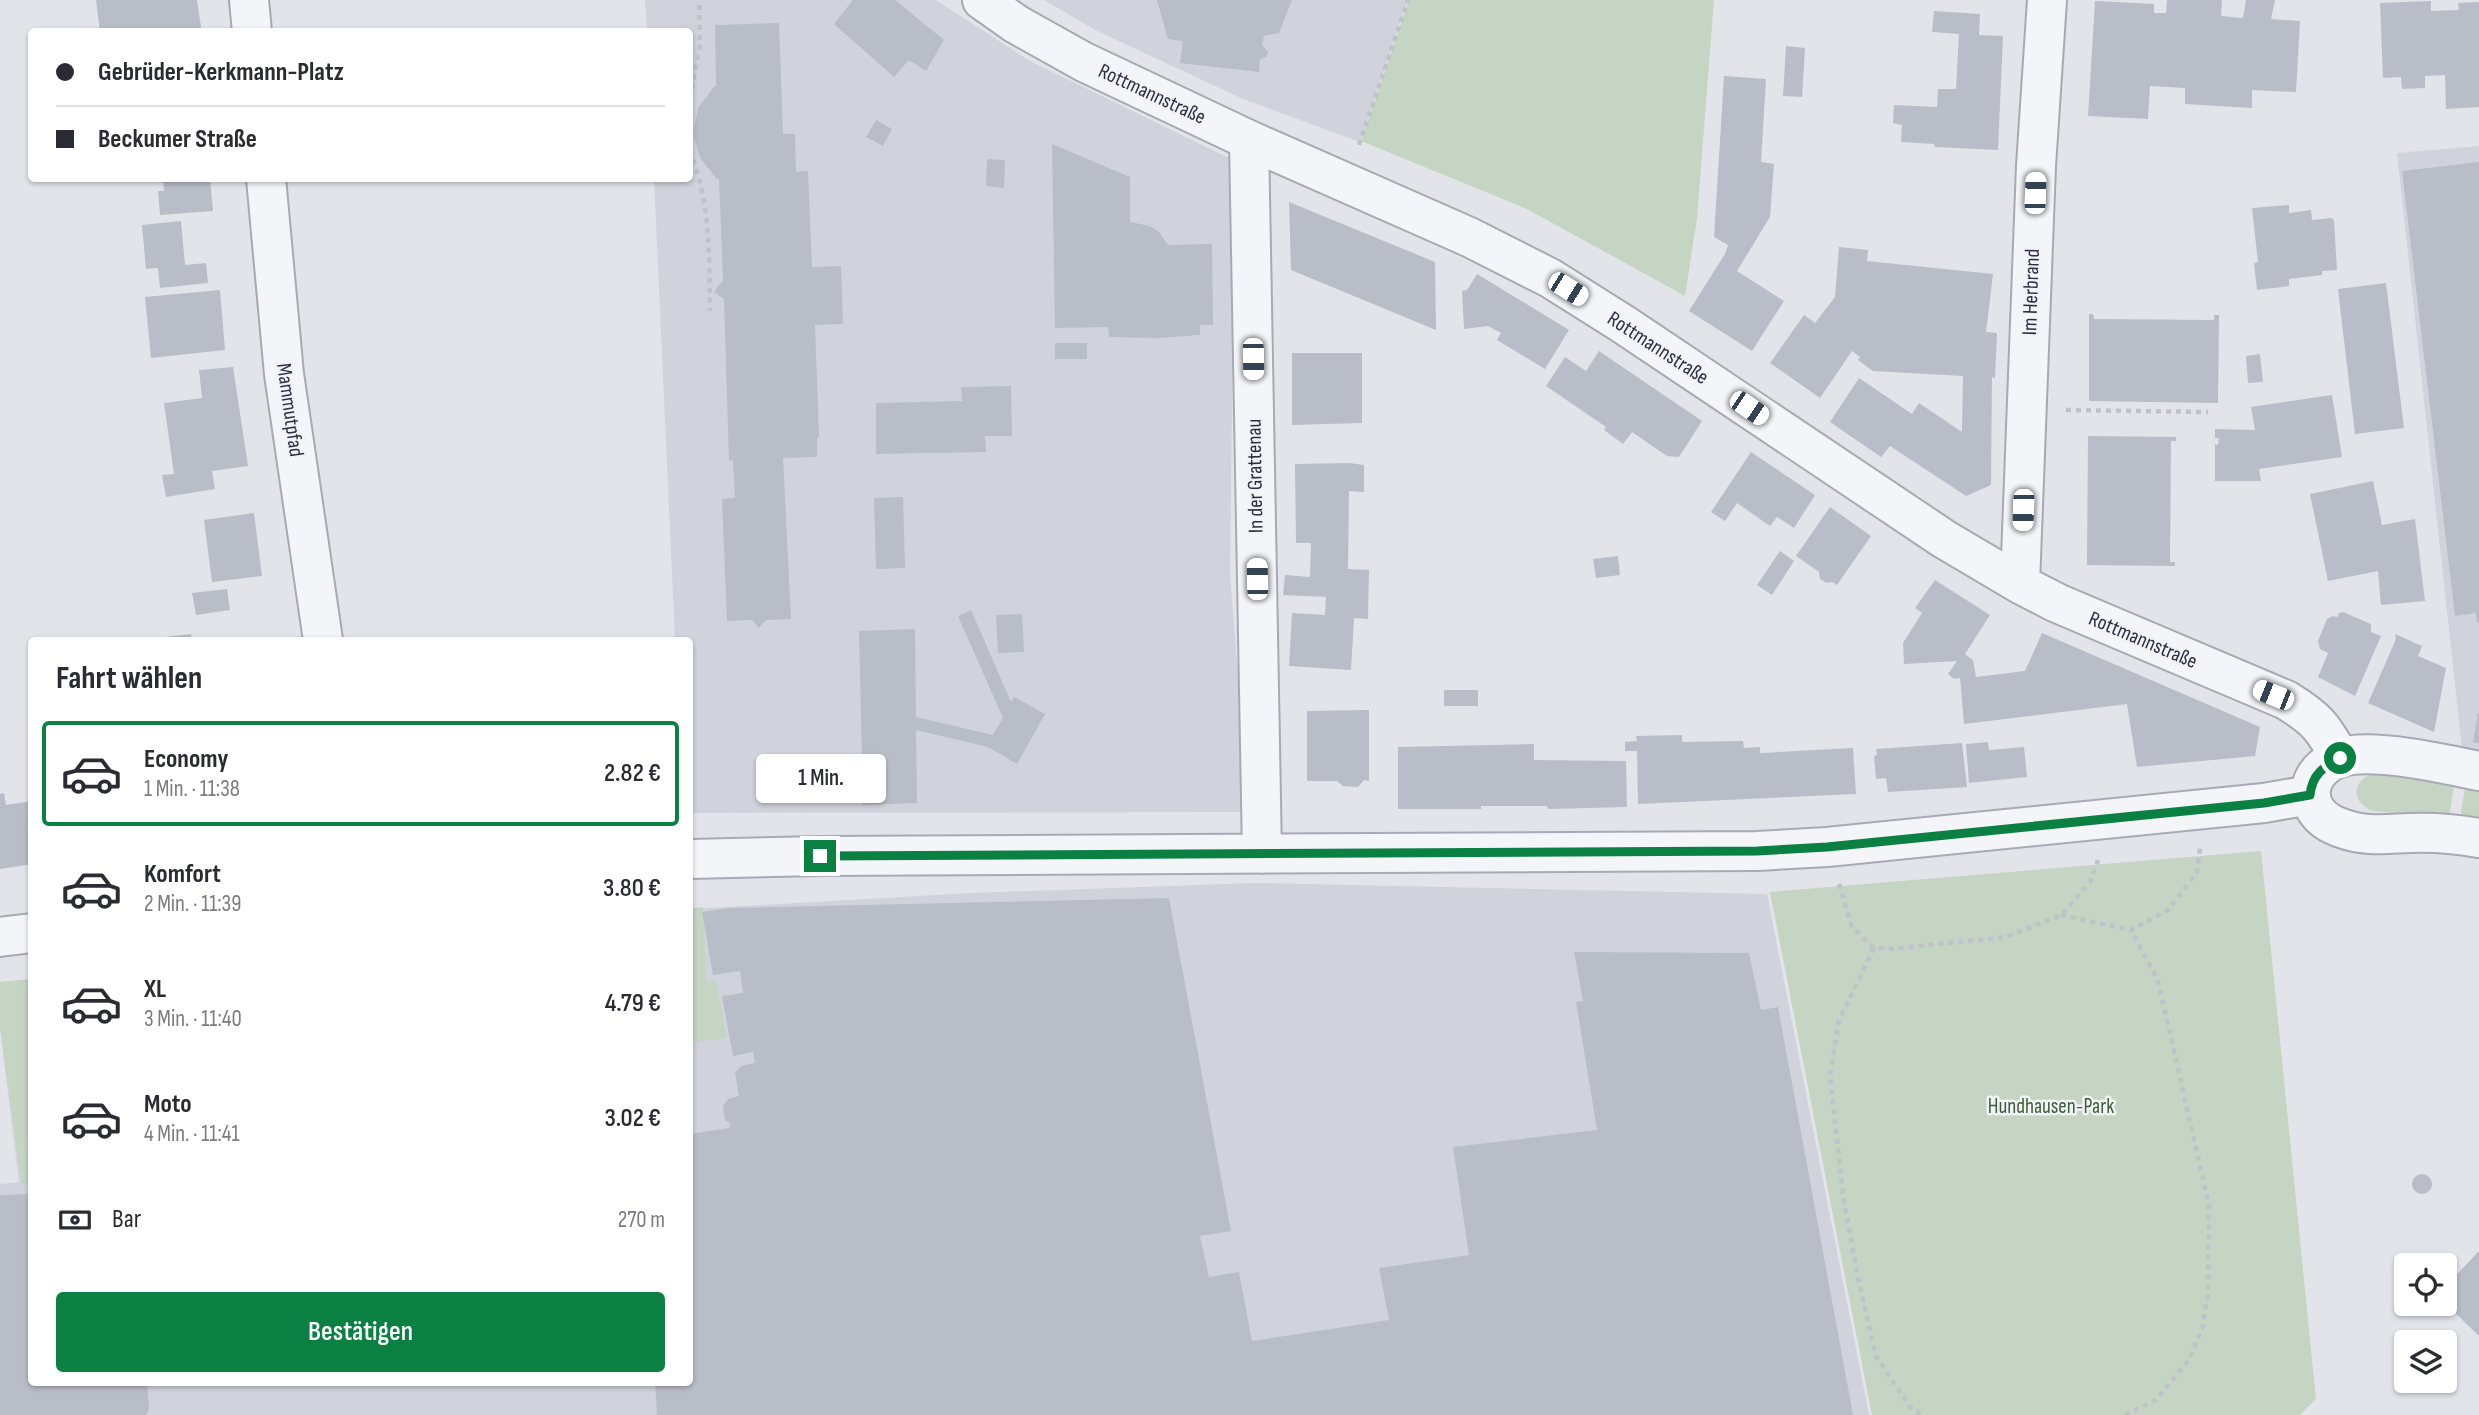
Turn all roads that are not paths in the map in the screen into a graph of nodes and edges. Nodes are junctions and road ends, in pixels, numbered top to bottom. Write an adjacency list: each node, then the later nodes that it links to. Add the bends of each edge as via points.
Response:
1 (249, 0): 4 (street)
2 (982, 0): 5 (street, Rottmannstraße, via 1084,62)
3 (2047, 0): 7 (street, Im Herbrand)
4 (252, 28)
5 (1249, 140): 7 (street, Rottmannstraße, via 1469,237 1550,278 1944,539); 13 (street, In der Grattenau)
6 (266, 182): 8 (street, Mammutpfad, via 284,374)
7 (2020, 584): 9 (street, Rottmannstraße, via 2286,700 2313,716)
8 (323, 637)
9 (2340, 758): 10 (street, via 2389,757); 11 (street, via 2312,780)
10 (2479, 771)
11 (2310, 795): 12 (street, via 2324,820 2362,835); 13 (street, via 1827,847)
12 (2479, 838)
13 (1262, 853): 14 (street)
14 (693, 859)
15 (28, 934): 16 (street)
16 (0, 937)

